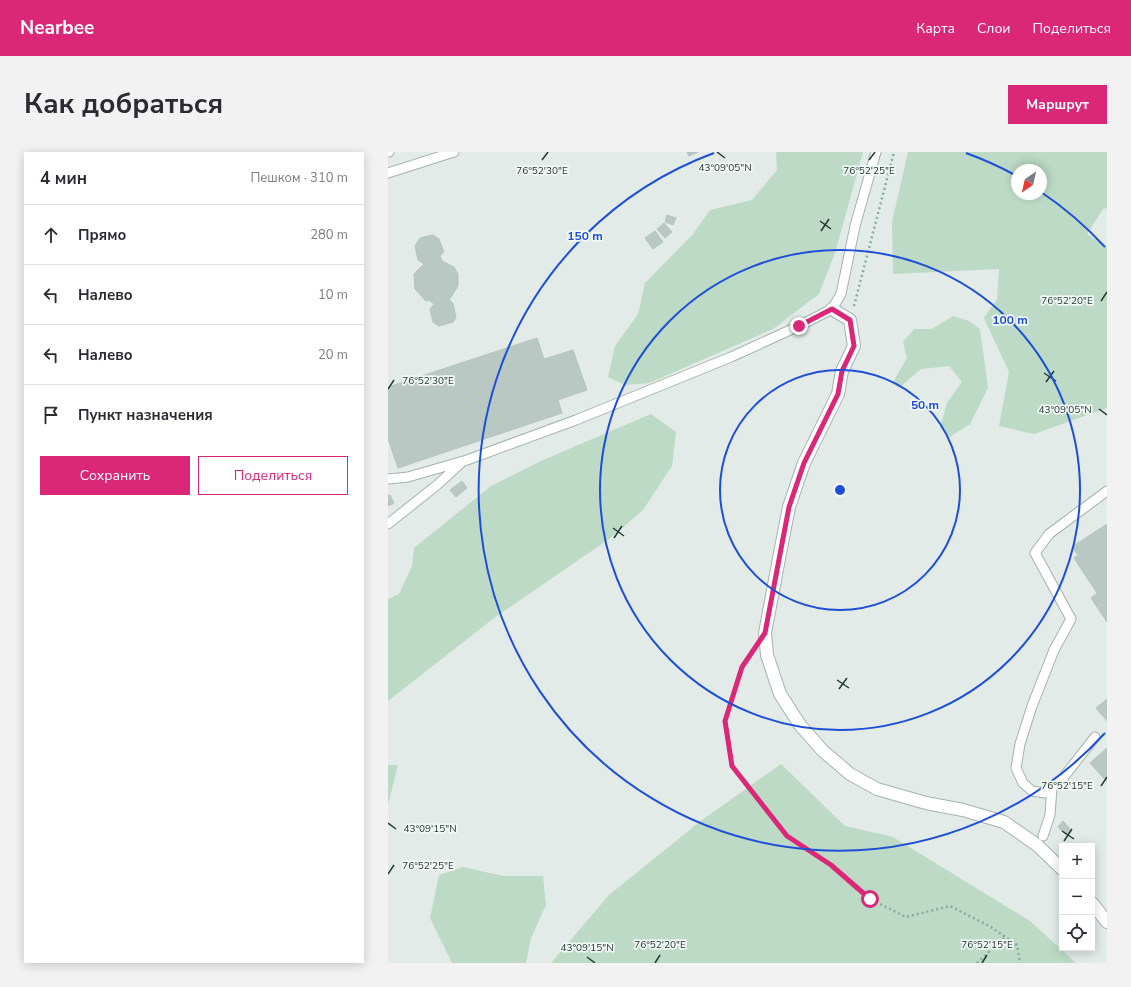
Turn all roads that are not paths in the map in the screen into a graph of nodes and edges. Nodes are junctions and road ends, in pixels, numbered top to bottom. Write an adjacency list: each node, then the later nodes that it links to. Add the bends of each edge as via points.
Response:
1 (454, 152): 3 (lane)
2 (876, 152): 4 (lane, via 855,226 841,294)
3 (388, 173)
4 (832, 309): 5 (lane, via 731,357 576,420); 11 (street, via 850,320 854,346 842,371 838,394 804,463 789,507 765,633 767,655 780,694 800,725 822,750 850,774 877,789 926,804 963,810 1004,822)
5 (464, 461): 6 (lane); 8 (lane)
6 (388, 479)
7 (1107, 492): 10 (lane, via 1049,534 1035,552 1071,619 1054,650 1032,706 1020,744 1016,768 1032,791 1045,793)
8 (388, 524)
9 (1095, 736): 10 (lane, via 1063,778)
10 (1052, 788): 11 (lane, via 1050,815)
11 (1040, 841): 12 (street)
12 (1059, 865)
13 (1095, 907): 14 (street)
14 (1107, 922)

